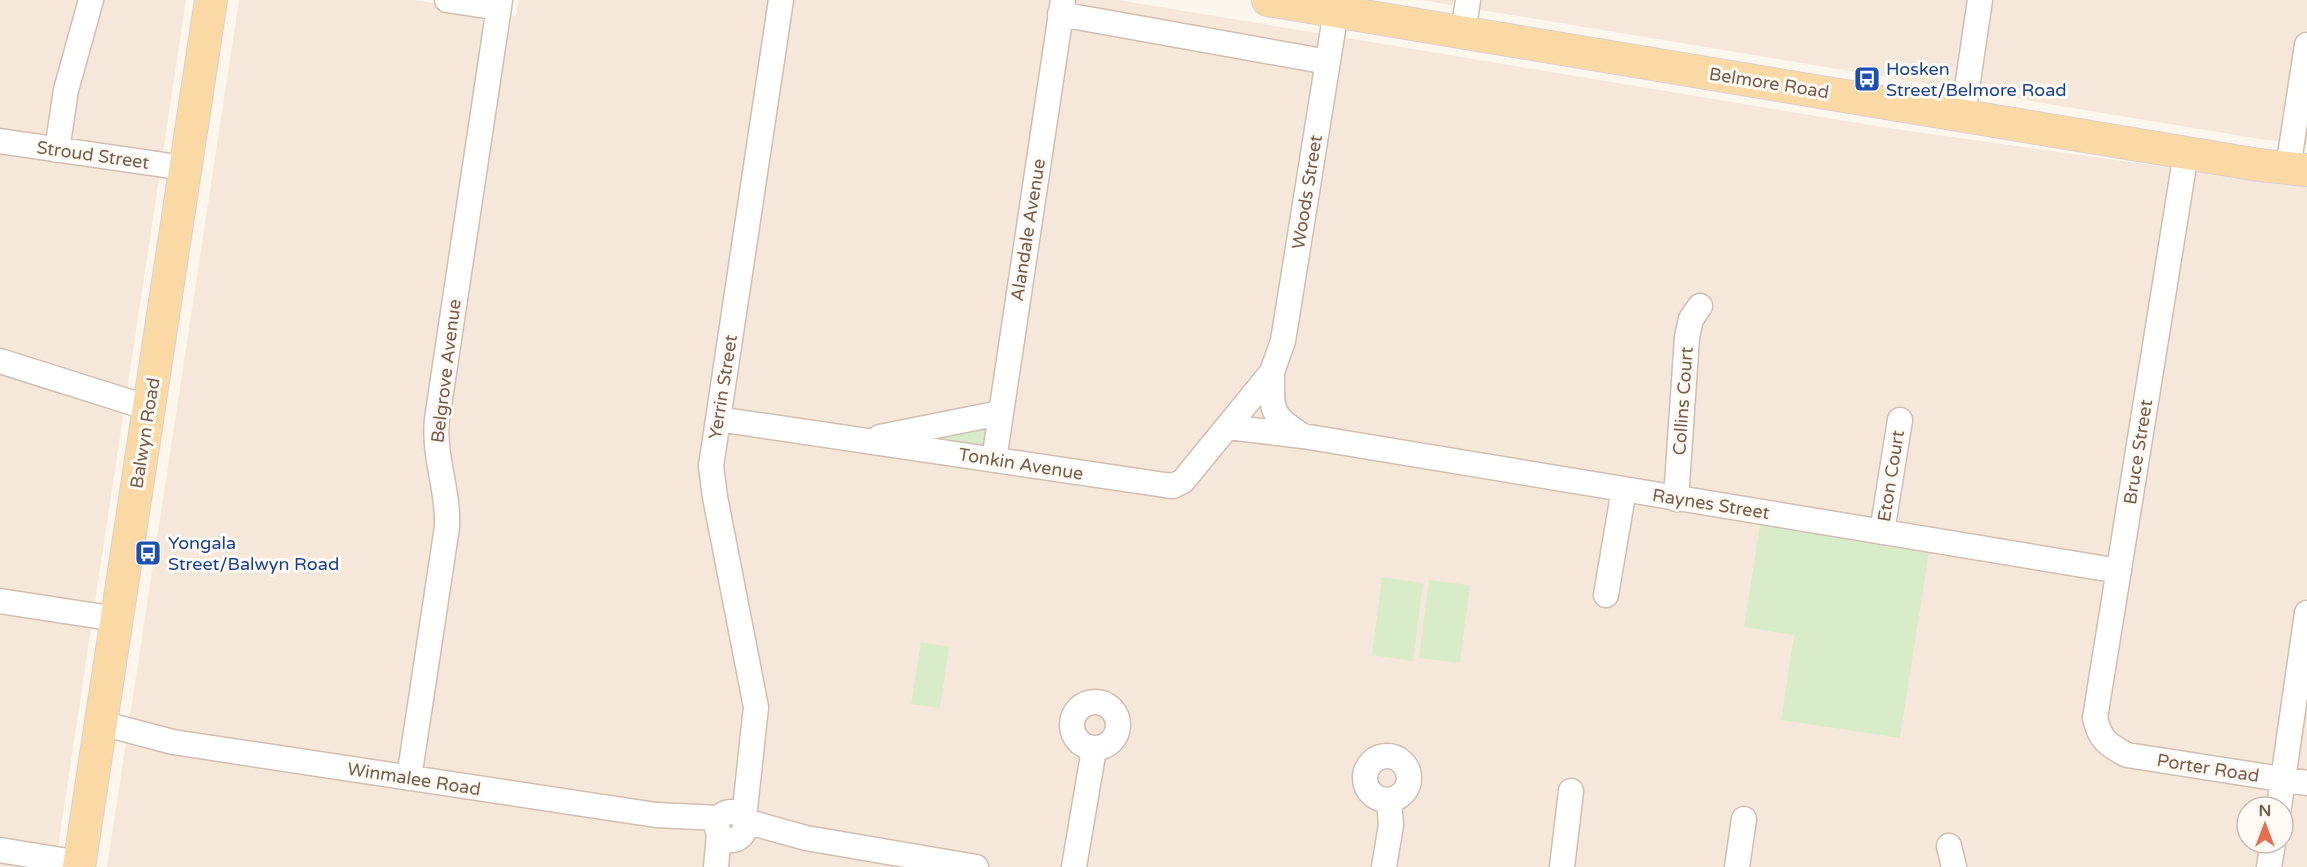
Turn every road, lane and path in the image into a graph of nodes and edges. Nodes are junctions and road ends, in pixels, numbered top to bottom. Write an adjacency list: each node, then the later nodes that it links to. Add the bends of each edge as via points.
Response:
1 (91, 0): 17 (street, via 66,90)
2 (211, 0): 19 (main road, Balwyn Road)
3 (447, 0): 9 (street)
4 (781, 0): 26 (street, Yerrin Street)
5 (1268, 0): 8 (main road, Belmore Road)
6 (1468, 0): 12 (street)
7 (1980, 0): 15 (street)
8 (1304, 3): 11 (main road, Belmore Road)
9 (500, 4): 43 (street, Belgrove Avenue, via 437,419 435,441 447,527)
10 (1062, 7): 14 (street); 25 (street, Alandale Avenue)
11 (1336, 11): 12 (main road, Belmore Road); 14 (street, Woods Street)
12 (1463, 33): 15 (main road, Belmore Road)
13 (2307, 45): 20 (street)
14 (1328, 62): 23 (street, Woods Street, via 1283,341)
15 (1962, 115): 18 (main road, Belmore Road)
16 (0, 141): 17 (street, Stroud Street)
17 (64, 150): 19 (street, Stroud Street)
18 (2186, 153): 20 (main road, Belmore Road); 35 (street, Bruce Street)
19 (185, 168): 24 (main road, Balwyn Road)
20 (2298, 169)
21 (1700, 306): 33 (street, Collins Court, via 1691,319 1688,337)
22 (0, 361): 24 (street)
23 (1272, 372): 28 (street, Tonkin Avenue); 29 (street, Raynes Street, via 1274,410 1284,424)
24 (149, 408): 39 (main road, Balwyn Road)
25 (1000, 413): 30 (street); 31 (street, Alandale Avenue)
26 (718, 418): 30 (street, Tonkin Avenue); 50 (street, Yerrin Street, via 712,475 756,707 747,772)
27 (1900, 420): 34 (street, Eton Court)
28 (1228, 427): 29 (street, Raynes Street); 31 (street, Tonkin Avenue, via 1189,475 1173,486)
29 (1303, 436): 32 (street, Raynes Street)
30 (863, 440): 31 (street, Tonkin Avenue)
31 (994, 460)
32 (1624, 489): 33 (street, Raynes Street); 36 (street)
33 (1676, 499): 34 (street, Raynes Street)
34 (1882, 532): 35 (street, Raynes Street)
35 (2119, 571): 41 (street, Bruce Street, via 2095,718 2098,733)
36 (1606, 595)
37 (0, 601): 39 (street)
38 (2307, 613): 44 (street)
39 (117, 619): 40 (main road, Balwyn Road)
40 (100, 731): 43 (street, Winmalee Road); 52 (main road, Balwyn Road)
41 (2110, 746): 44 (street, Porter Road, via 2127,755)
42 (1094, 749): 55 (street)
43 (409, 778): 50 (street, Winmalee Road)
44 (2283, 780): 45 (street, Porter Road); 47 (street)
45 (2307, 783)
46 (1570, 791): 57 (street)
47 (2281, 795)
48 (1389, 801): 56 (street, via 1391,825)
49 (1744, 819): 58 (street)
50 (731, 826): 53 (street, Yerrin Street); 54 (street, Winmalee Road)
51 (0, 850): 52 (street)
52 (80, 865)
53 (717, 867)
54 (976, 867)
55 (1074, 867)
56 (1384, 867)
57 (1562, 867)
58 (1737, 867)

